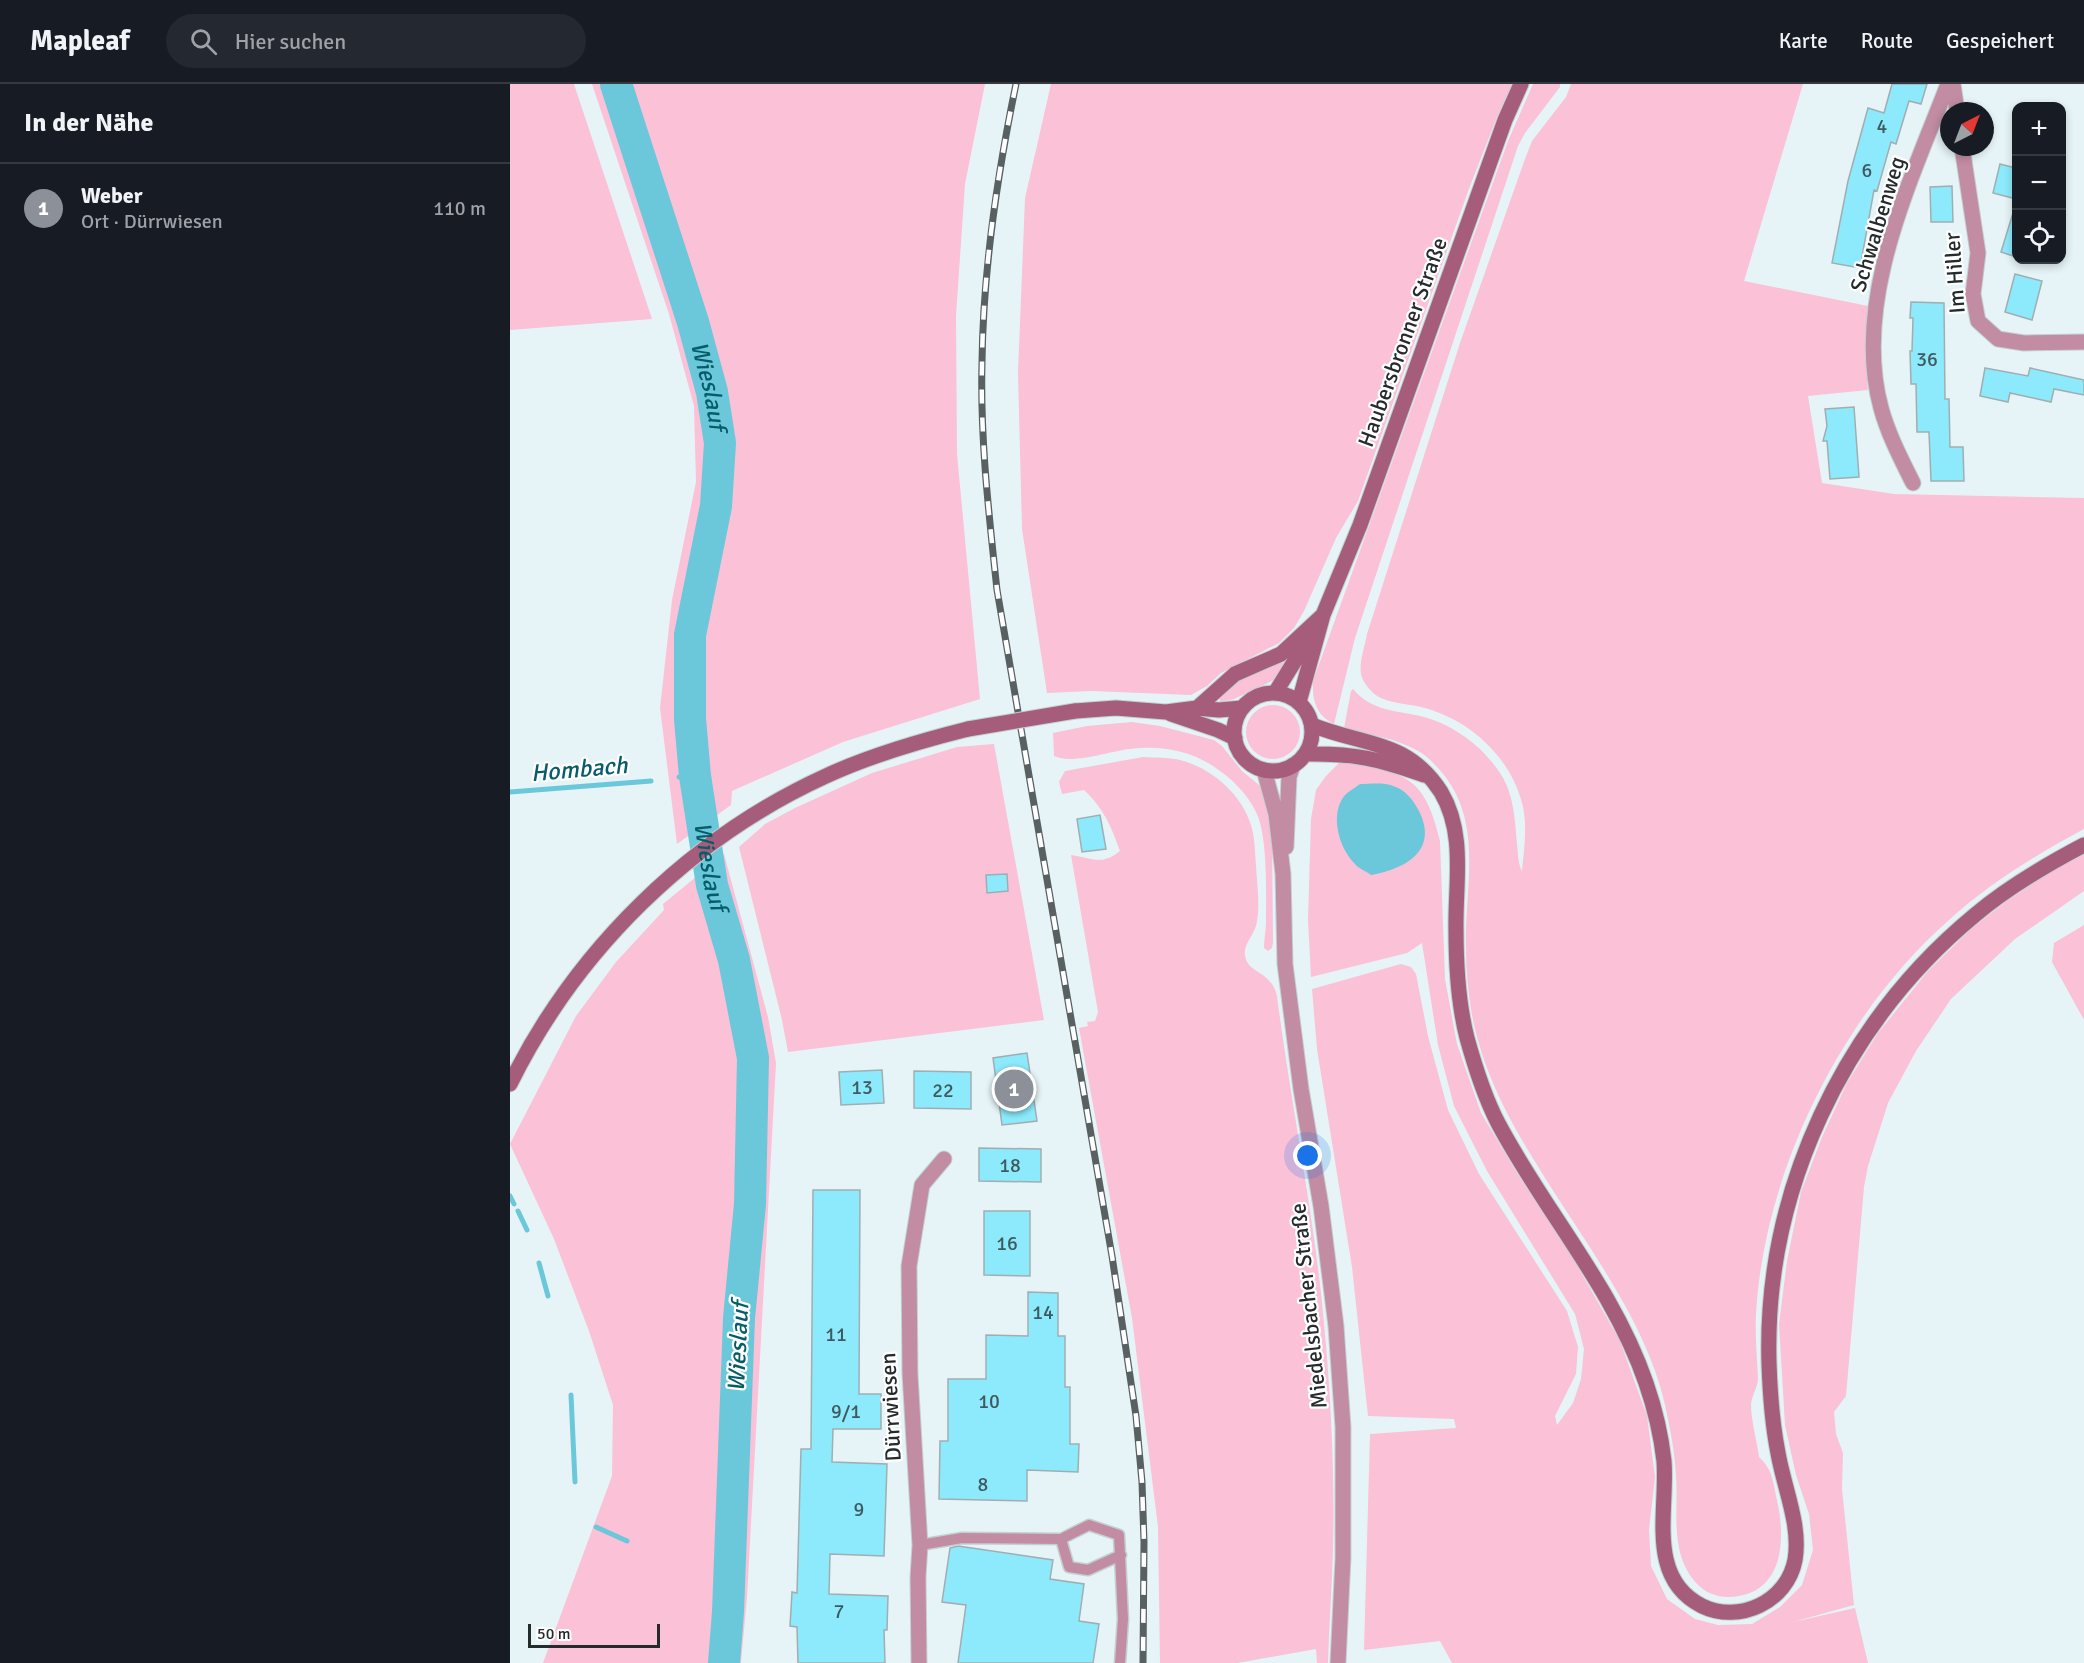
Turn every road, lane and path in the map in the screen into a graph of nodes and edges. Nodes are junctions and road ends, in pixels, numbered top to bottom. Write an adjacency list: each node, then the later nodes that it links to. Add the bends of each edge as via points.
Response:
1 (1521, 84): 8 (main road, Haubersbronner Straße, via 1360,525)
2 (1948, 84): 7 (street, Schwalbenweg, via 1898,219 1876,299 1873,329 1881,408)
3 (1953, 84): 4 (street)
4 (1956, 102)
5 (1963, 156): 6 (street, Im Hiller, via 1978,253 1973,294 1978,321 1998,339 2024,343)
6 (2084, 342)
7 (1913, 483)
8 (1323, 615): 9 (main road); 10 (main road); 11 (main road, via 1281,654 1235,674)
9 (1275, 693): 10 (main road); 12 (main road, via 1262,694)
10 (1299, 702): 14 (main road)
11 (1197, 708): 12 (main road); 13 (main road)
12 (1242, 708): 15 (main road)
13 (1166, 712): 15 (main road); 22 (main road, bridge, via 1116,708 1075,711 927,739 826,775 747,819 689,860 616,929 546,1020)
14 (1312, 725): 16 (main road); 19 (main road, via 1395,749)
15 (1235, 738): 18 (main road, via 1245,758)
16 (1306, 754): 17 (main road); 19 (main road, via 1364,757)
17 (1293, 765): 18 (main road); 21 (street)
18 (1264, 770): 21 (street, via 1276,814)
19 (1427, 776): 20 (main road, via 1448,806 1458,845 1458,988 1478,1077 1496,1119 1605,1295 1639,1364 1660,1432 1664,1465 1663,1549 1667,1568 1682,1592 1719,1612 1756,1608 1773,1598 1788,1582 1794,1568 1795,1524 1777,1451 1772,1411 1769,1324 1779,1240 1791,1194 1822,1113 1864,1036 1921,966 1977,913 2047,864)
20 (2084, 845)
21 (1283, 874): 29 (street, Miedelsbacher Straße, via 1285,964 1321,1206 1341,1394 1343,1558)
22 (510, 1084)
23 (944, 1159): 25 (street, Dürrwiesen, via 922,1185 909,1266 910,1374)
24 (1061, 1539): 25 (lane, via 962,1538); 26 (lane, via 1089,1525 1119,1534); 26 (lane, via 1070,1567 1088,1570)
25 (920, 1545): 27 (street, Dürrwiesen)
26 (1121, 1555): 28 (lane)
27 (919, 1663)
28 (1120, 1663)
29 (1338, 1663)

